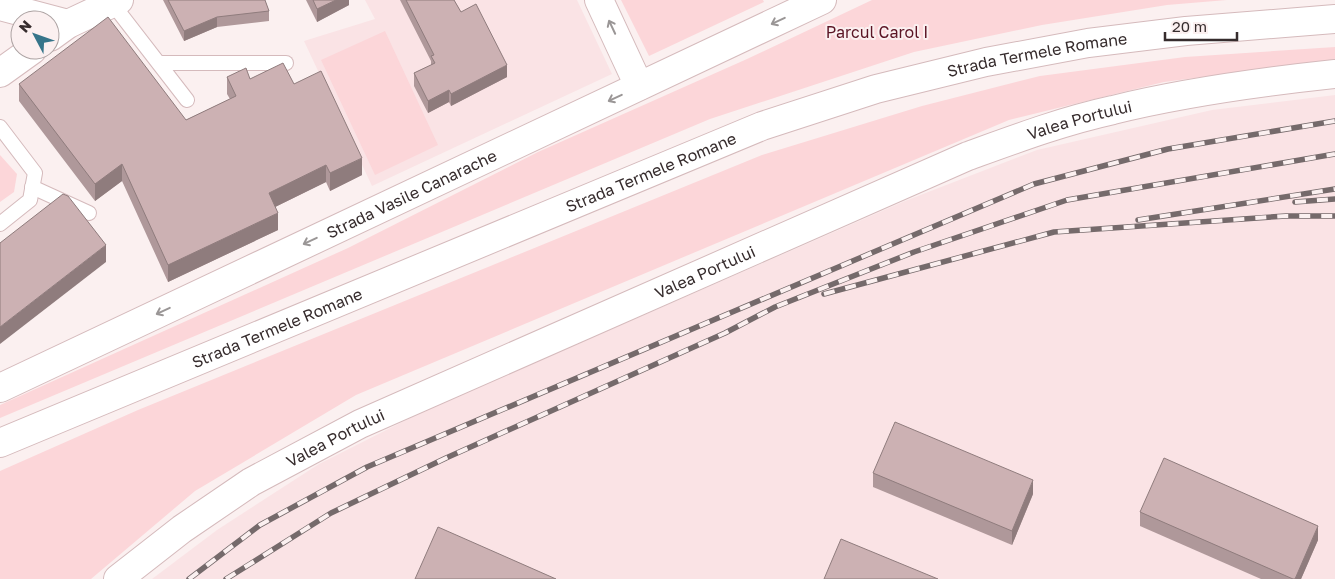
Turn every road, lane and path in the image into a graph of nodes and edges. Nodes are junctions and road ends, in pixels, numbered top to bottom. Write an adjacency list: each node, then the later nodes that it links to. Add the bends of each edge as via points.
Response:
1 (600, 0): 11 (street, one-way to 1)
2 (822, 0): 11 (street, Strada Vasile Canarache, one-way to 11)
3 (115, 2): 5 (street); 7 (lane)
4 (1335, 19): 18 (street, Strada Termele Romane, via 1088,43 986,62 876,89 762,126)
5 (60, 30)
6 (18, 60): 9 (street)
7 (160, 63): 8 (lane); 12 (lane)
8 (286, 63)
9 (0, 73)
10 (1335, 74): 19 (street, Valea Portului, via 1266,81 1112,110 1034,132 968,156 360,424 251,482 182,529)
11 (639, 86): 17 (street, Strada Vasile Canarache, one-way to 17)
12 (187, 100)
13 (0, 127): 14 (lane, via 35,173)
14 (32, 187): 15 (lane); 16 (lane, via 30,200)
15 (89, 213)
16 (0, 224)
17 (0, 388)
18 (0, 443)
19 (118, 579)

